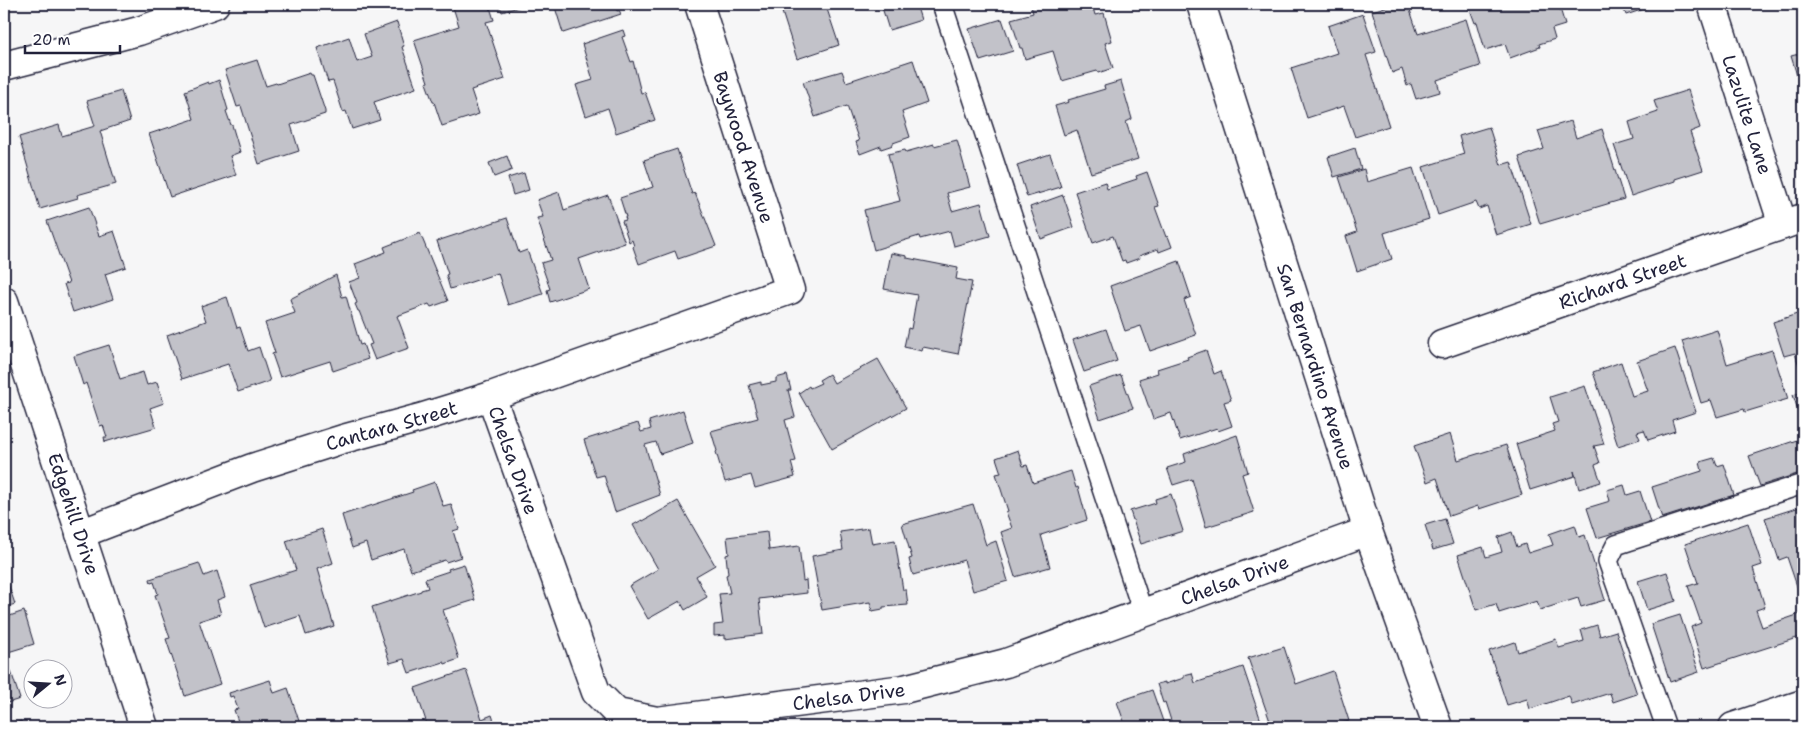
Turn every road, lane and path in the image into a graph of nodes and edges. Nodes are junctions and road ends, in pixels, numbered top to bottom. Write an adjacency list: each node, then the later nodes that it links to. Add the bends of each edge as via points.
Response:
1 (215, 4): 6 (street, via 139,31)
2 (698, 4): 8 (street, Baywood Avenue)
3 (942, 4): 15 (lane)
4 (1202, 4): 13 (street, San Bernardino Avenue)
5 (1712, 4): 7 (street, Lazulite Lane)
6 (4, 66)
7 (1793, 221): 10 (street, Richard Street)
8 (790, 290): 11 (street, Cantara Street)
9 (4, 301): 14 (street, Edgehill Drive)
10 (1442, 344)
11 (491, 396): 14 (street, Cantara Street, via 252,468); 15 (street, Chelsa Drive, via 596,692 617,713 657,721 904,689 1006,663)
12 (1803, 484): 19 (lane, via 1616,545 1608,561)
13 (1368, 531): 15 (street, Chelsa Drive); 18 (street, San Bernardino Avenue)
14 (80, 534): 17 (street, Edgehill Drive)
15 (1143, 613)
16 (1803, 704): 20 (street)
17 (144, 727)
18 (1438, 727)
19 (1666, 727)
20 (1733, 727)

